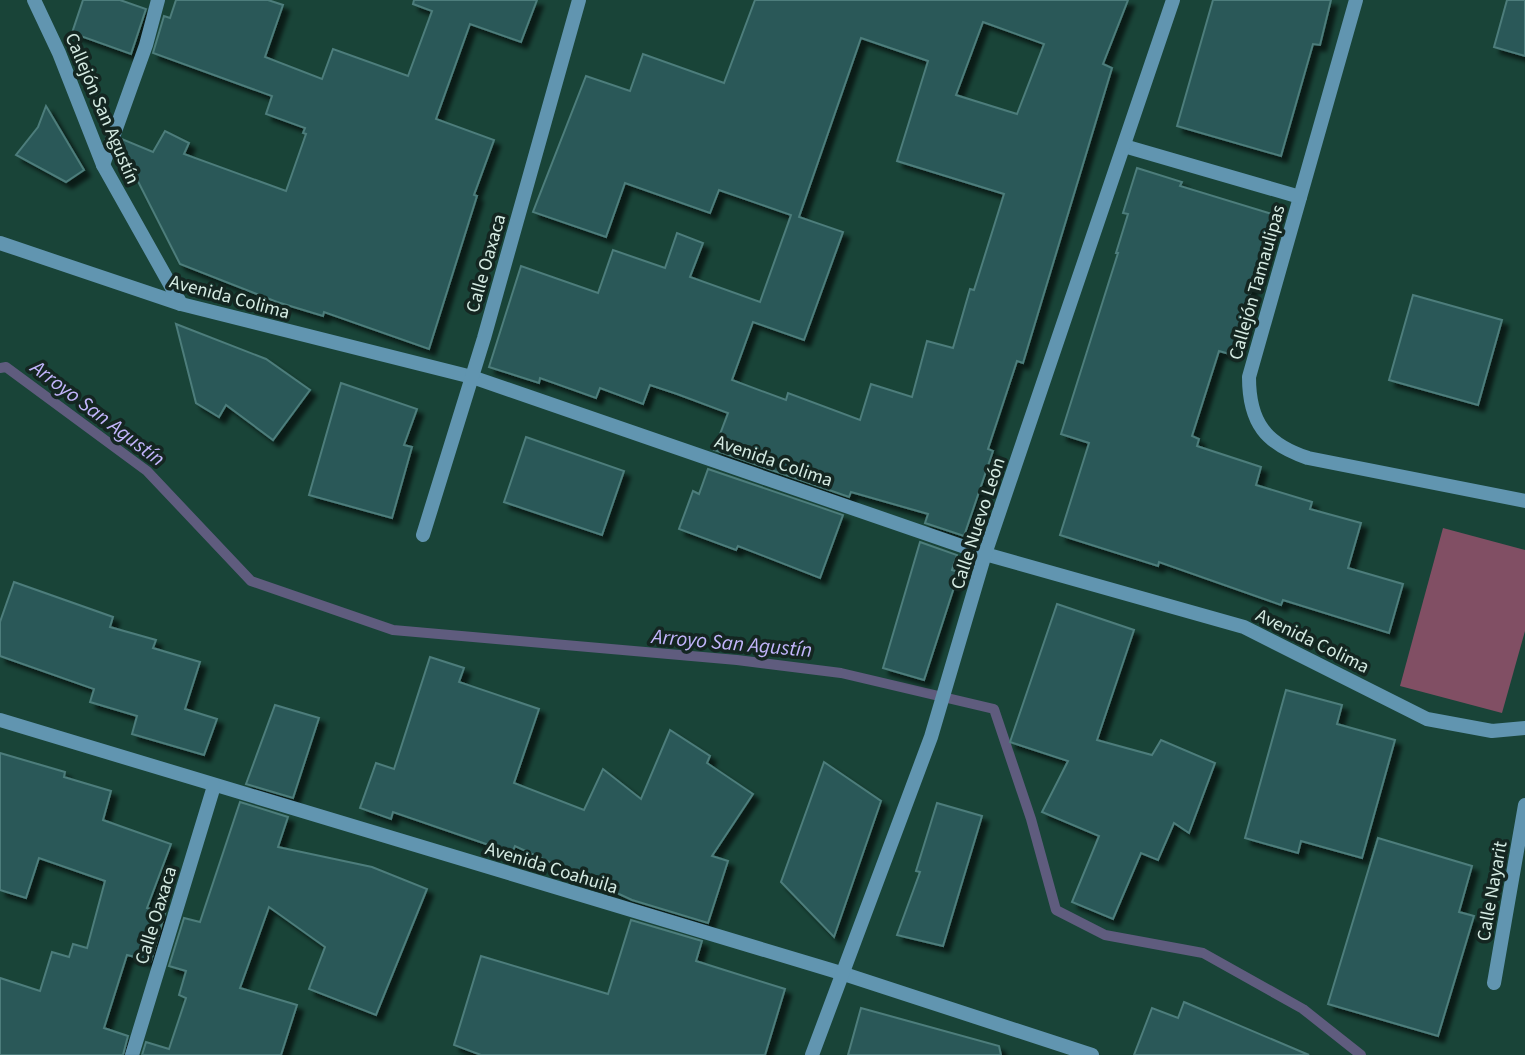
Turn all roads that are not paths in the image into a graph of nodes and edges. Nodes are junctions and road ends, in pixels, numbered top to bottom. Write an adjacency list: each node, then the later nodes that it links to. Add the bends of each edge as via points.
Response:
1 (34, 0): 7 (street, Callejón San Agustín)
2 (158, 0): 7 (street)
3 (579, 0): 11 (street, Calle Oaxaca)
4 (1173, 0): 6 (street, Calle Nuevo León)
5 (1356, 0): 8 (street, Callejón Tamaulipas)
6 (1124, 146): 8 (street); 14 (street, Calle Nuevo León)
7 (103, 165): 10 (street, Callejón San Agustín)
8 (1300, 197): 12 (street, Callejón Tamaulipas, via 1250,377 1253,410 1269,438 1308,458)
9 (0, 243): 10 (street, Avenida Colima)
10 (181, 304): 11 (street, Avenida Colima)
11 (472, 377): 13 (street, Calle Oaxaca); 14 (street, Avenida Colima)
12 (1525, 501)
13 (423, 535)
14 (985, 554): 16 (street, Avenida Colima, via 1244,627 1427,719 1492,731); 19 (street, Calle Nuevo León, via 931,737)
15 (0, 720): 17 (street, Avenida Coahuila)
16 (1525, 728)
17 (214, 786): 19 (street, Avenida Coahuila); 21 (street, Calle Oaxaca)
18 (1525, 805): 20 (street, Calle Nayarit)
19 (841, 973): 22 (street, Calle Nuevo León); 23 (street, Avenida Coahuila)
20 (1494, 983)
21 (132, 1055)
22 (812, 1055)
23 (1092, 1055)

